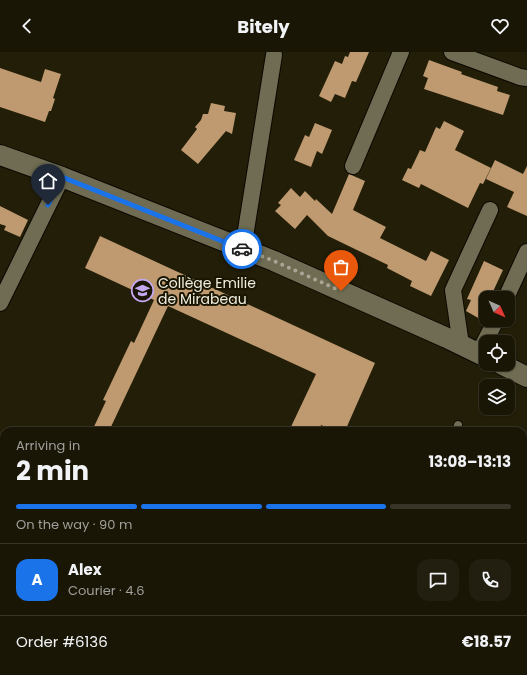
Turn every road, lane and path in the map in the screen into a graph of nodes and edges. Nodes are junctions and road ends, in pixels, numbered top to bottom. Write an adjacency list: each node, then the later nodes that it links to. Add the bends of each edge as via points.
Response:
1 (401, 52): 6 (street)
2 (452, 52): 4 (street)
3 (274, 55): 9 (street)
4 (527, 78)
5 (0, 155): 7 (street)
6 (353, 166)
7 (62, 177): 9 (street); 12 (street)
8 (490, 210): 13 (street, via 453,290)
9 (243, 249): 13 (street)
10 (527, 252): 11 (street)
11 (509, 291)
12 (0, 303)
13 (461, 345): 14 (street)
14 (479, 353)
15 (515, 371): 16 (street)
16 (527, 377)

